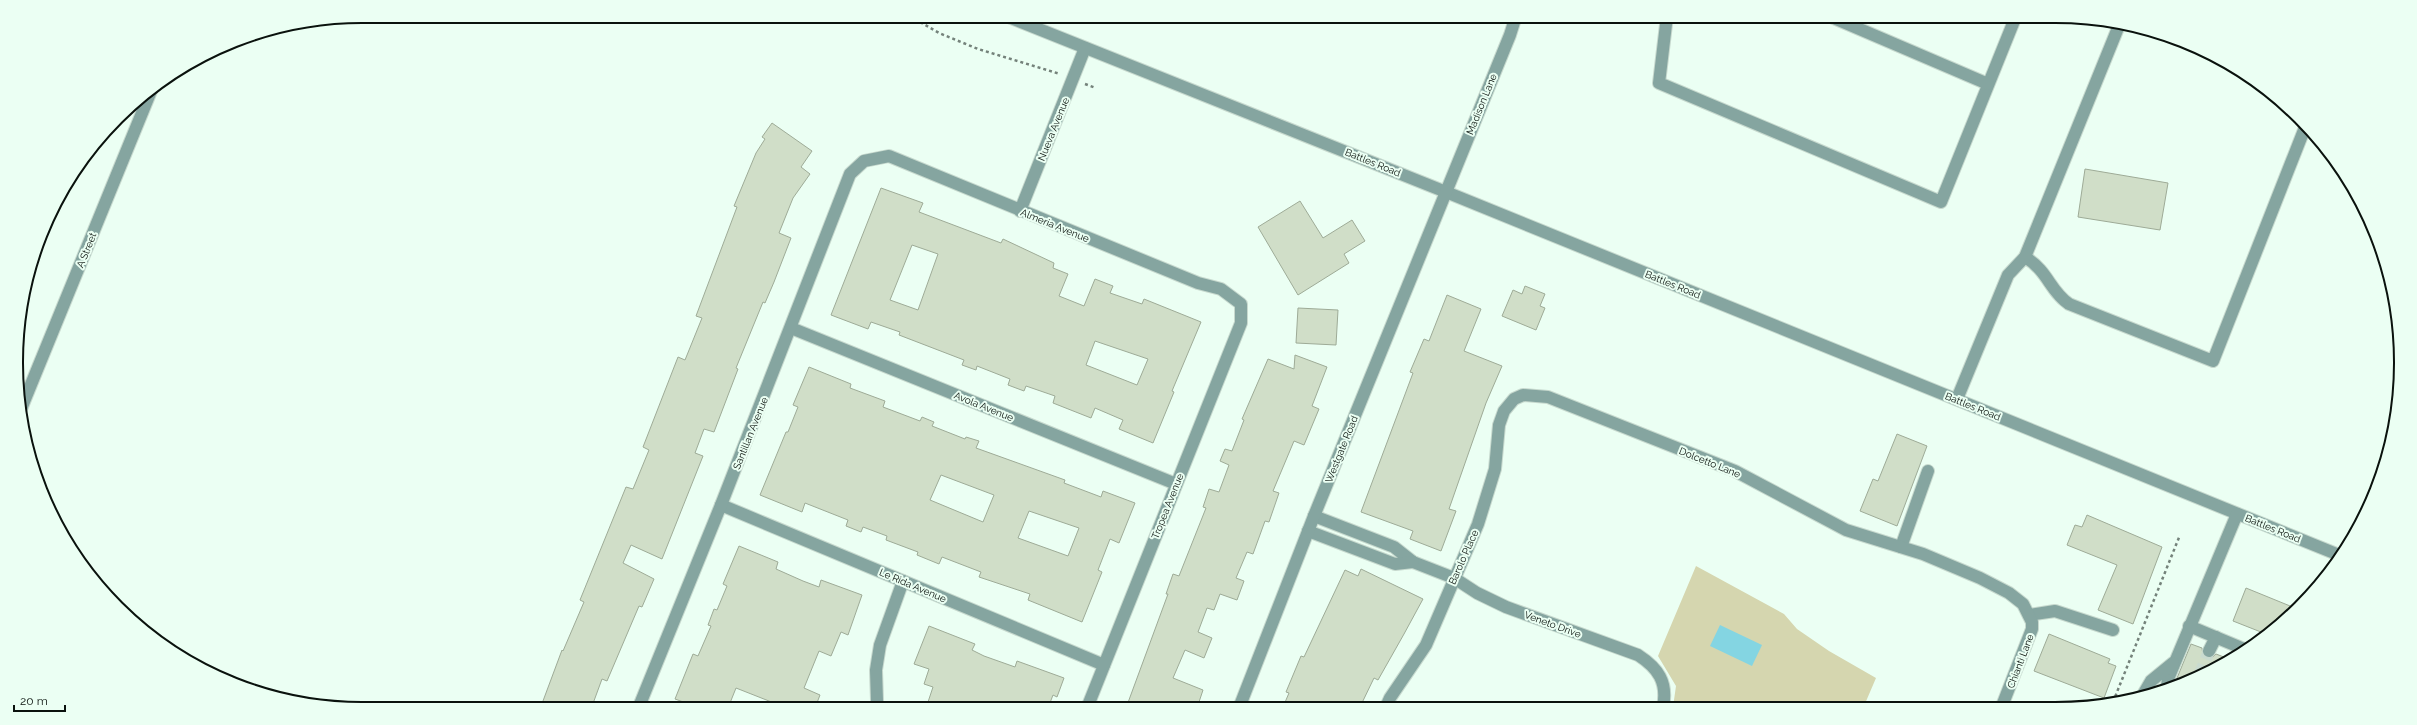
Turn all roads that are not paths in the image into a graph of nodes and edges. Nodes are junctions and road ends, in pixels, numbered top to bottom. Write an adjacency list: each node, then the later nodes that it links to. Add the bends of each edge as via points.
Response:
1 (1023, 23): 7 (street, Battles Road)
2 (1514, 23): 12 (street, Madison Lane)
3 (1666, 23): 8 (street, via 1659,83 1941,202)
4 (1845, 23): 8 (street)
5 (2013, 23): 8 (street)
6 (2117, 29): 14 (street)
7 (1085, 48): 12 (street, Battles Road); 13 (street, Nueva Avenue)
8 (1988, 84)
9 (148, 100): 17 (street, A Street)
10 (2303, 132): 14 (street, via 2213,361 2069,304 2060,298 2043,270)
11 (864, 161): 13 (street, Almeria Avenue, via 889,156); 16 (street, Santillan Avenue, via 850,174)
12 (1446, 192): 19 (street, Battles Road); 24 (street, Westgate Road)
13 (1020, 211): 15 (street, Almeria Avenue, via 1198,284 1221,289)
14 (2025, 257): 19 (street, via 2008,275)
15 (1241, 304): 21 (street, Tropea Avenue, via 1241,323)
16 (791, 328): 21 (street, Avola Avenue); 22 (street, Santillan Avenue)
17 (25, 399)
18 (1514, 399): 26 (street, Dolcetto Lane, via 1523,395 1548,397 1735,471 1768,487 1830,524); 29 (street, Barolo Place, via 1501,418 1495,469 1489,493)
19 (1956, 399): 23 (street, Battles Road)
20 (1928, 471): 26 (street)
21 (1176, 484): 38 (street, Tropea Avenue)
22 (721, 506): 30 (street, Le Rida Avenue); 42 (street, Santillan Avenue)
23 (2238, 514): 27 (street, Battles Road); 32 (street)
24 (1314, 516): 25 (street, Westgate Road); 28 (street, Veneto Drive, via 1394,546)
25 (1308, 531): 28 (street, Veneto Drive, via 1395,564); 44 (street, Westgate Road)
26 (1901, 547): 31 (street, Dolcetto Lane, via 1952,565 2008,593 2023,604)
27 (2335, 553)
28 (1413, 562): 29 (street, Veneto Drive)
29 (1454, 578): 45 (street, Barolo Place, via 1426,645); 46 (street, Veneto Drive, via 1506,607 1638,655 1652,664 1660,675 1665,685)
30 (903, 581): 38 (street, Le Rida Avenue); 41 (street, via 880,645 876,670)
31 (2029, 615): 33 (street, via 2055,610); 47 (street, Chianti Lane, via 2032,629)
32 (2190, 626): 34 (street); 37 (street)
33 (2113, 630)
34 (2216, 637): 35 (street); 36 (street)
35 (2238, 648)
36 (2209, 651)
37 (2174, 663): 39 (street); 40 (street, via 2151,681)
38 (1104, 665): 43 (street, Tropea Avenue)
39 (2168, 682)
40 (2146, 689)
41 (877, 701)
42 (640, 702)
43 (1089, 702)
44 (1241, 702)
45 (1388, 702)
46 (1663, 702)
47 (2004, 702)

